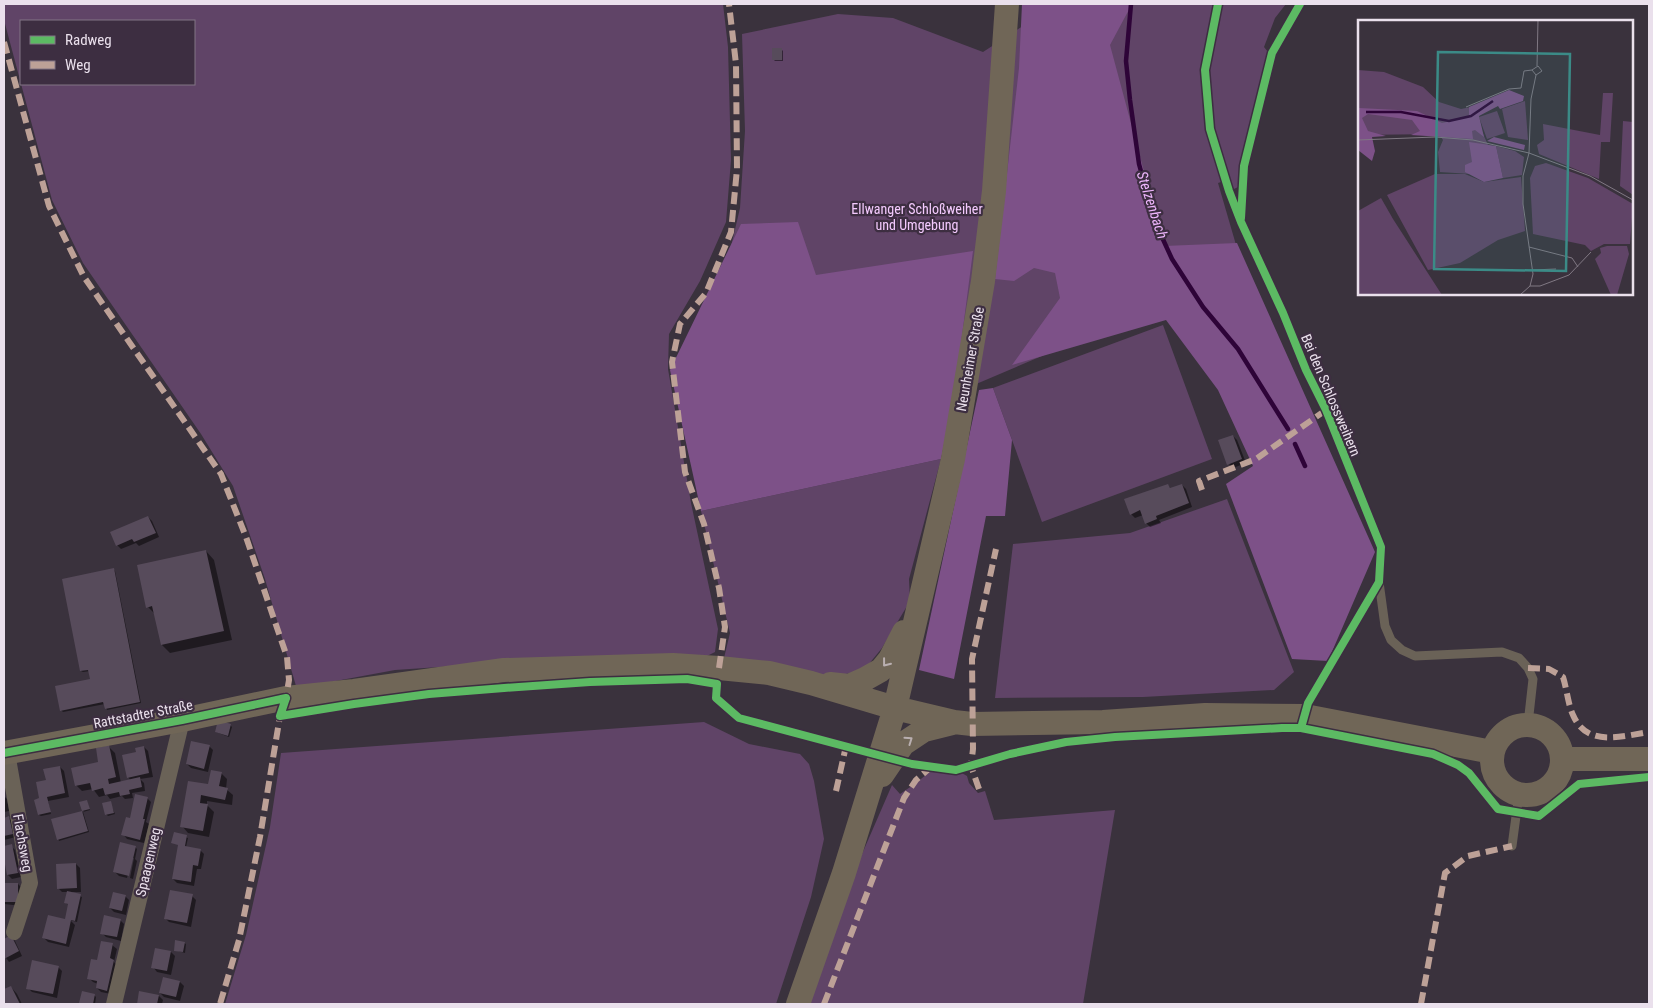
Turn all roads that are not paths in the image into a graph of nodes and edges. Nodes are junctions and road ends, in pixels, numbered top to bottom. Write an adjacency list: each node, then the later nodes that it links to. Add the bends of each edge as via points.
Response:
1 (1007, 4): 3 (street, Neunheimer Straße, via 994,191 983,281 953,459)
2 (1241, 222): 8 (lane, Bei den Schlossweihern, via 1326,410 1381,547 1379,582 1385,626 1391,640 1415,656 1502,652 1519,658 1532,679)
3 (919, 606): 4 (street, one-way to 4, via 881,670 849,686); 5 (street, Neunheimer Straße)
4 (811, 683): 5 (street); 6 (street, Rattstadter Straße, via 769,674 682,666 504,670 286,698)
5 (895, 708): 7 (street); 13 (street, Neunheimer Straße)
6 (182, 720): 10 (street, Rattstadter Straße); 17 (street, Spaagenweg)
7 (954, 722): 9 (street, via 1104,722 1205,715 1306,716); 13 (street, one-way to 7, via 903,744 924,730)
8 (1528, 724): 9 (street, via 1505,732); 11 (street, via 1543,728 1555,738)
9 (1492, 752): 14 (street, via 1497,779 1510,791)
10 (5, 753): 16 (street, Flachsweg, via 30,883)
11 (1562, 759): 12 (street); 14 (street, via 1552,784 1537,794)
12 (1649, 760)
13 (869, 792): 18 (street, Neunheimer Straße)
14 (1519, 794): 15 (lane)
15 (1512, 846)
16 (14, 932)
17 (114, 1004)
18 (798, 1004)

